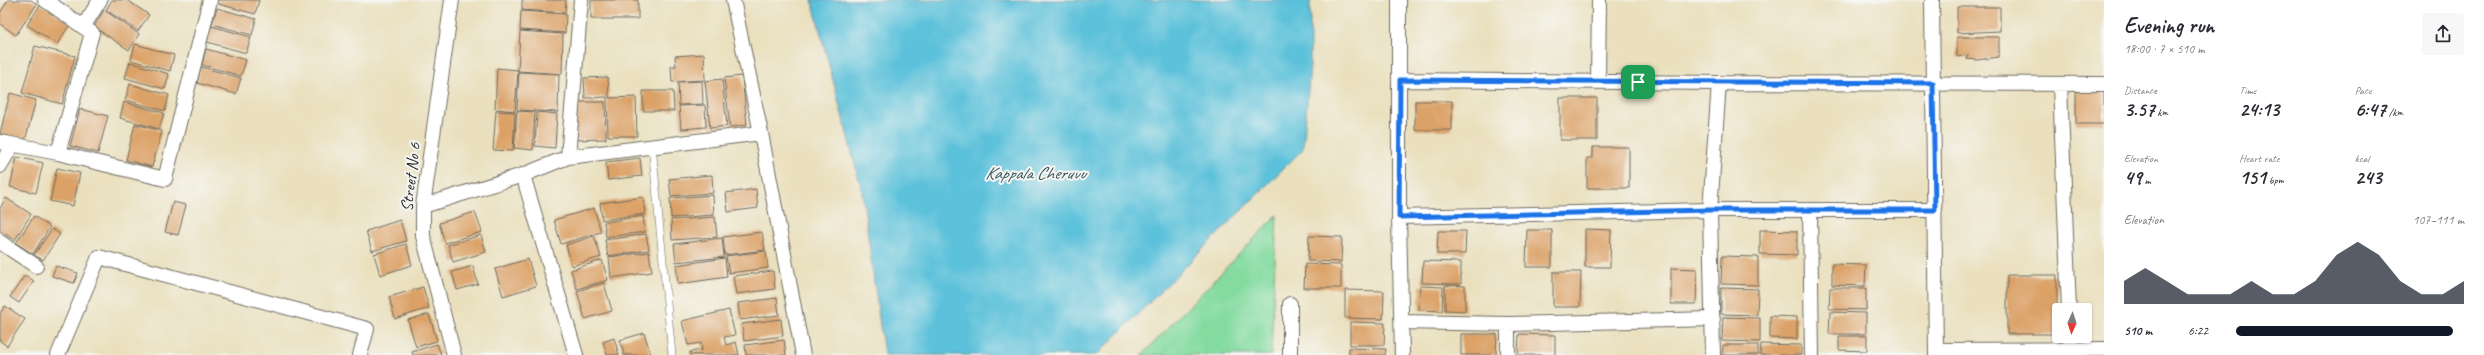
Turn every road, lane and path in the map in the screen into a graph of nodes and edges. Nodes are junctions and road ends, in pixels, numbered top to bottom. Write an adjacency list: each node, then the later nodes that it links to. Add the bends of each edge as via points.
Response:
1 (45, 0): 10 (street)
2 (100, 0): 10 (street)
3 (210, 0): 20 (street, via 165,179)
4 (452, 0): 24 (street, Street No 6)
5 (582, 0): 21 (street)
6 (733, 0): 17 (street)
7 (1399, 0): 11 (street)
8 (1599, 0): 12 (street)
9 (1932, 0): 14 (street)
10 (82, 26): 20 (street, via 92,33)
11 (1400, 80): 12 (street); 28 (street)
12 (1598, 82): 13 (street)
13 (1719, 83): 14 (street); 25 (street)
14 (1933, 83): 16 (street); 26 (street)
15 (2104, 84): 16 (street)
16 (2060, 85): 31 (street)
17 (760, 133): 19 (street); 45 (street)
18 (6, 144): 20 (street); 22 (street)
19 (652, 146): 21 (street); 44 (lane)
20 (58, 153)
21 (568, 157): 23 (street)
22 (0, 166)
23 (523, 175): 24 (street); 43 (street)
24 (423, 206): 42 (street, Street No 6, via 423,236)
25 (1710, 210): 27 (street); 28 (street); 33 (street)
26 (1935, 210): 27 (street); 38 (street)
27 (1810, 211): 50 (street)
28 (1399, 217): 34 (street)
29 (0, 242): 30 (street)
30 (36, 266)
31 (2069, 303)
32 (1290, 304): 46 (street)
33 (1713, 319): 35 (street); 49 (street)
34 (1402, 322): 35 (street); 47 (street)
35 (1508, 324): 48 (street)
36 (2070, 343): 39 (street)
37 (2104, 349): 39 (street)
38 (1936, 353): 39 (street)
39 (2071, 353)
40 (58, 355): 41 (street, via 99,257 367,329)
41 (360, 355)
42 (454, 355)
43 (576, 355)
44 (672, 355)
45 (803, 355)
46 (1290, 355)
47 (1402, 355)
48 (1508, 355)
49 (1713, 355)
50 (1812, 355)

